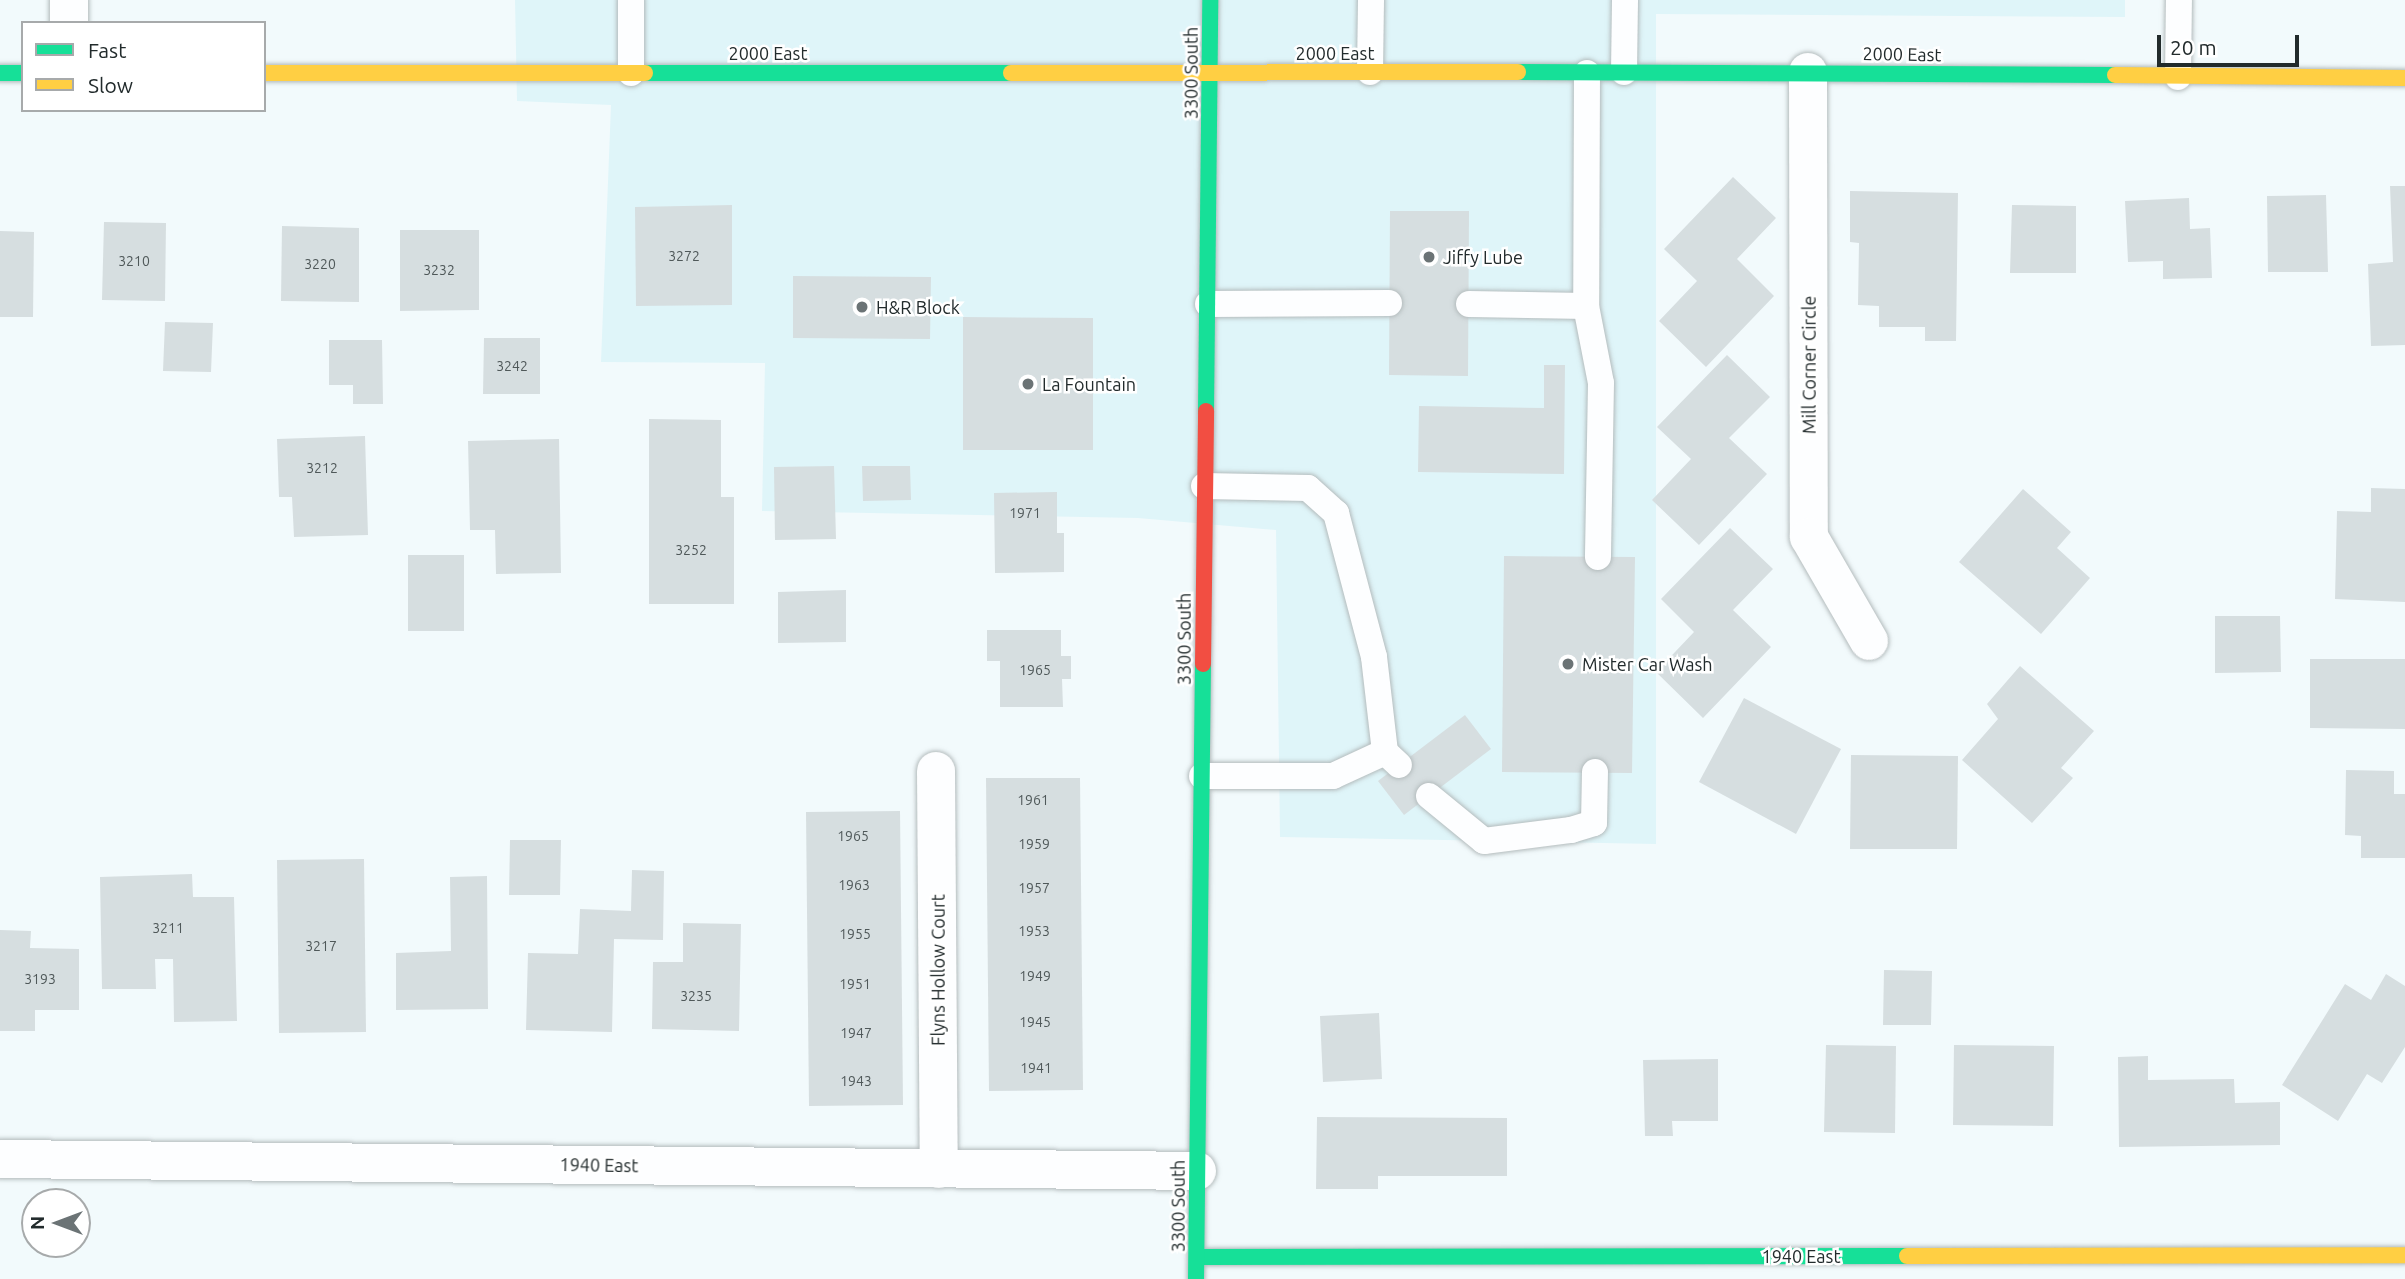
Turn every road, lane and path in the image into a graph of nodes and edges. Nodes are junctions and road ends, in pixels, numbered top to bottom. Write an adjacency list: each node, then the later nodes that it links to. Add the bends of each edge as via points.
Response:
1 (69, 0): 7 (street)
2 (631, 0): 15 (lane)
3 (1210, 0): 8 (street, 3300 South)
4 (1371, 0): 9 (lane)
5 (1625, 0): 10 (lane)
6 (2179, 0): 17 (lane)
7 (69, 21)
8 (1210, 72): 9 (street, 2000 East); 15 (street, 2000 East); 20 (street, 3300 South)
9 (1370, 72): 16 (street, 2000 East)
10 (1624, 72): 11 (street, 2000 East); 16 (street, 2000 East)
11 (1808, 72): 17 (street, 2000 East); 25 (street, Mill Corner Circle, via 1809,537)
12 (0, 73): 13 (street)
13 (21, 73)
14 (266, 73): 15 (street, 2000 East)
15 (631, 73)
16 (1587, 73): 22 (lane)
17 (2178, 77): 18 (street, 2000 East)
18 (2405, 78)
19 (1390, 303): 20 (lane)
20 (1208, 304): 23 (street, 3300 South)
21 (1468, 304): 22 (lane)
22 (1586, 306): 24 (lane, via 1601,383)
23 (1205, 486): 28 (street, 3300 South); 28 (lane, via 1308,488 1336,513 1374,657 1392,758 1333,776)
24 (1598, 557)
25 (1868, 641)
26 (936, 771): 31 (street, Flyns Hollow Court)
27 (1595, 772): 29 (lane, via 1594,823 1571,830 1484,841)
28 (1202, 776): 32 (street, 3300 South)
29 (1429, 796)
30 (0, 1159): 31 (street, 1940 East)
31 (939, 1169): 32 (street, 1940 East)
32 (1197, 1171): 34 (street, 3300 South)
33 (2405, 1255): 34 (street, 1940 East)
34 (1196, 1257): 35 (street, 3300 South)
35 (1196, 1279)

